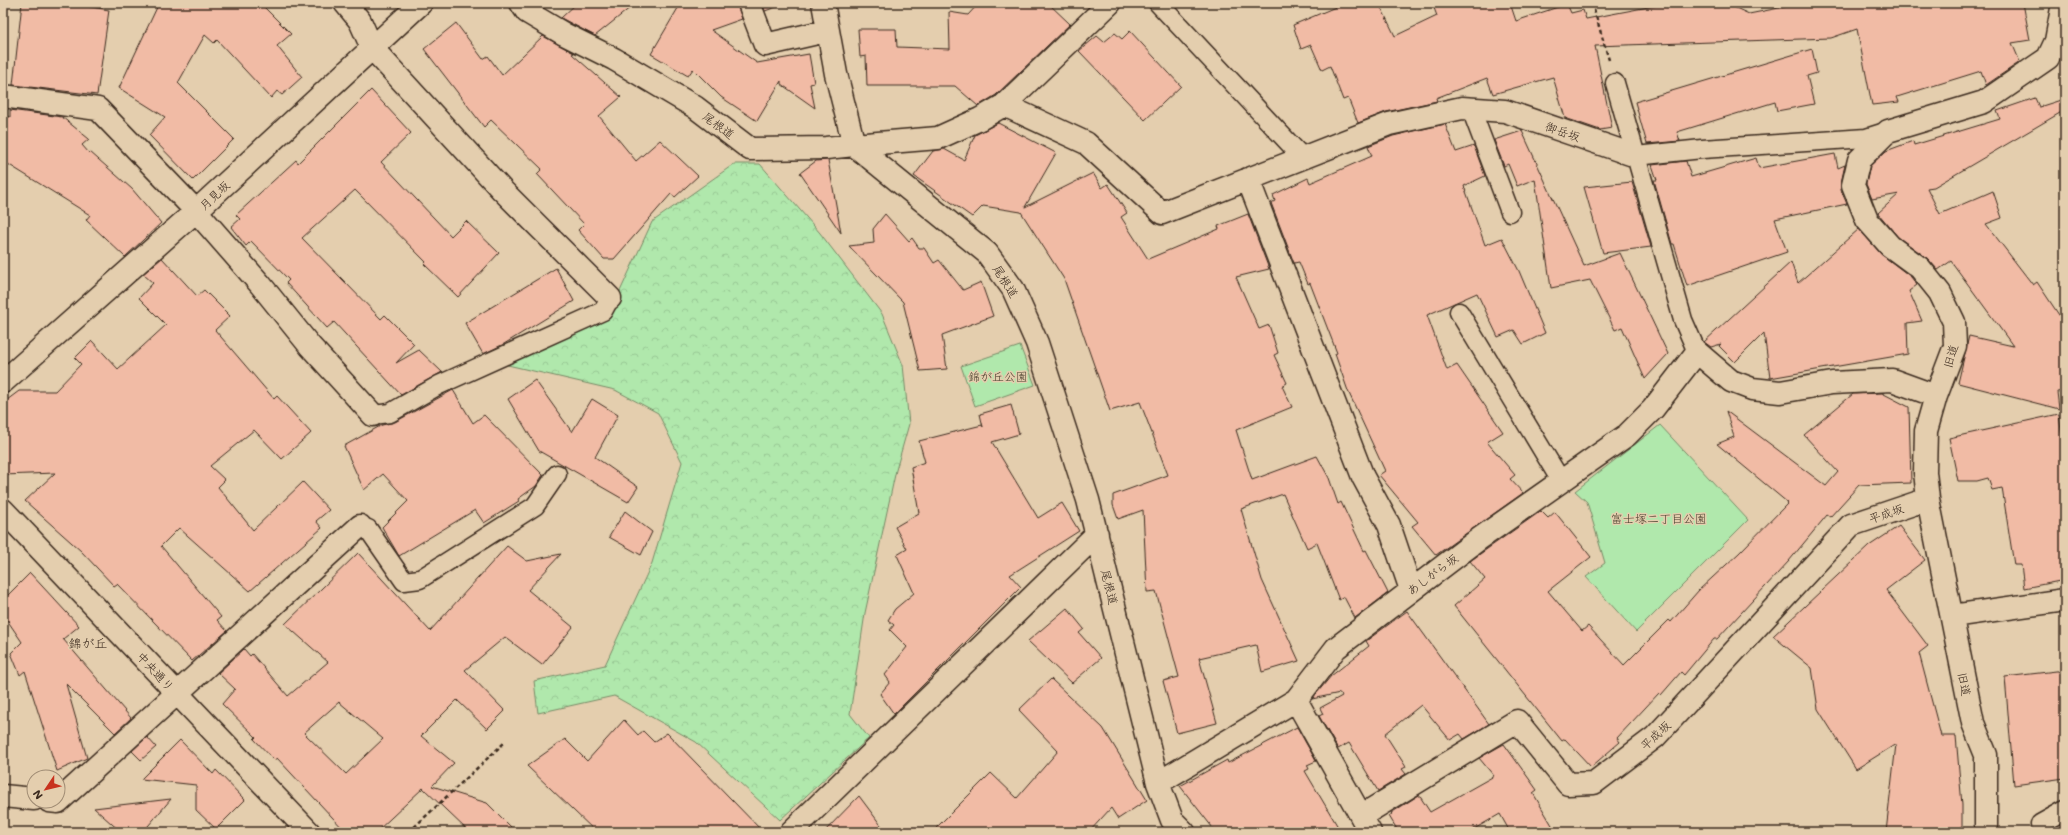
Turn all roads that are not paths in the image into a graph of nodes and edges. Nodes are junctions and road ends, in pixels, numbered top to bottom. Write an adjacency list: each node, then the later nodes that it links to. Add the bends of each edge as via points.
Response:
1 (345, 3): 10 (street, via 360,21)
2 (421, 3): 10 (street, 月見坂)
3 (521, 3): 16 (street, 尾根道, via 527,12 539,20 614,59 695,107 750,149)
4 (749, 3): 9 (street, via 766,45)
5 (823, 3): 9 (street)
6 (1110, 3): 13 (street)
7 (1158, 3): 18 (lane)
8 (2063, 3): 15 (street, 旧道, via 2056,41 2048,58 1984,102)
9 (826, 31): 16 (street)
10 (372, 48): 20 (street, 月見坂); 22 (street, via 502,190)
11 (1615, 83): 17 (lane)
12 (3, 96): 20 (street, via 98,109)
13 (1004, 105): 16 (street, via 938,138); 19 (street, 御岳坂, via 1086,143 1162,213)
14 (1471, 109): 17 (street, 御岳坂, via 1505,111); 18 (street, 御岳坂, via 1462,108 1389,124); 21 (lane)
15 (1888, 131): 17 (lane, 御岳坂, via 1866,138); 26 (street, 旧道, via 1859,160 1853,184 1867,220 1890,246 1920,268 1940,293 1954,322 1955,346)
16 (854, 145): 33 (street, 尾根道, via 987,253 1013,289 1037,343)
17 (1636, 156): 24 (lane, via 1683,320)
18 (1303, 158): 19 (street, 御岳坂)
19 (1248, 179): 34 (street, via 1363,477 1389,525)
20 (196, 211): 25 (street, 月見坂); 27 (street, via 310,346)
21 (1510, 212)
22 (610, 298): 27 (lane, via 603,310 439,385 390,412)
23 (1459, 312): 29 (lane)
24 (1697, 352): 26 (street, via 1731,381 1752,389 1780,392 1832,383 1892,380); 29 (street, あしがら坂, via 1654,409 1627,434)
25 (3, 382)
26 (1936, 396): 30 (street, 旧道, via 1926,431 1925,472)
27 (373, 415)
28 (557, 474): 32 (lane, via 535,506 420,579 404,581 368,529)
29 (1561, 481): 34 (street, あしがら坂)
30 (1928, 499): 36 (street, 旧道); 44 (street, 平成坂, via 1851,525 1655,737 1594,783 1568,784 1517,721)
31 (3, 510): 37 (street, 中央通り)
32 (360, 526): 37 (street)
33 (1097, 534): 39 (street, 尾根道); 48 (street)
34 (1411, 590): 38 (street, あしがら坂, via 1336,648)
35 (2065, 600): 36 (street)
36 (1952, 616): 49 (street, 旧道, via 1973,723 1986,756)
37 (176, 693): 40 (street); 47 (street, 中央通り)
38 (1296, 700): 39 (street, あしがら坂); 44 (street)
39 (1158, 783): 46 (street, 尾根道)
40 (66, 795)
41 (3, 796): 42 (street)
42 (26, 798)
43 (2065, 810): 45 (lane)
44 (1365, 824)
45 (2040, 824)
46 (1171, 828)
47 (309, 832)
48 (791, 832)
49 (1986, 832)

